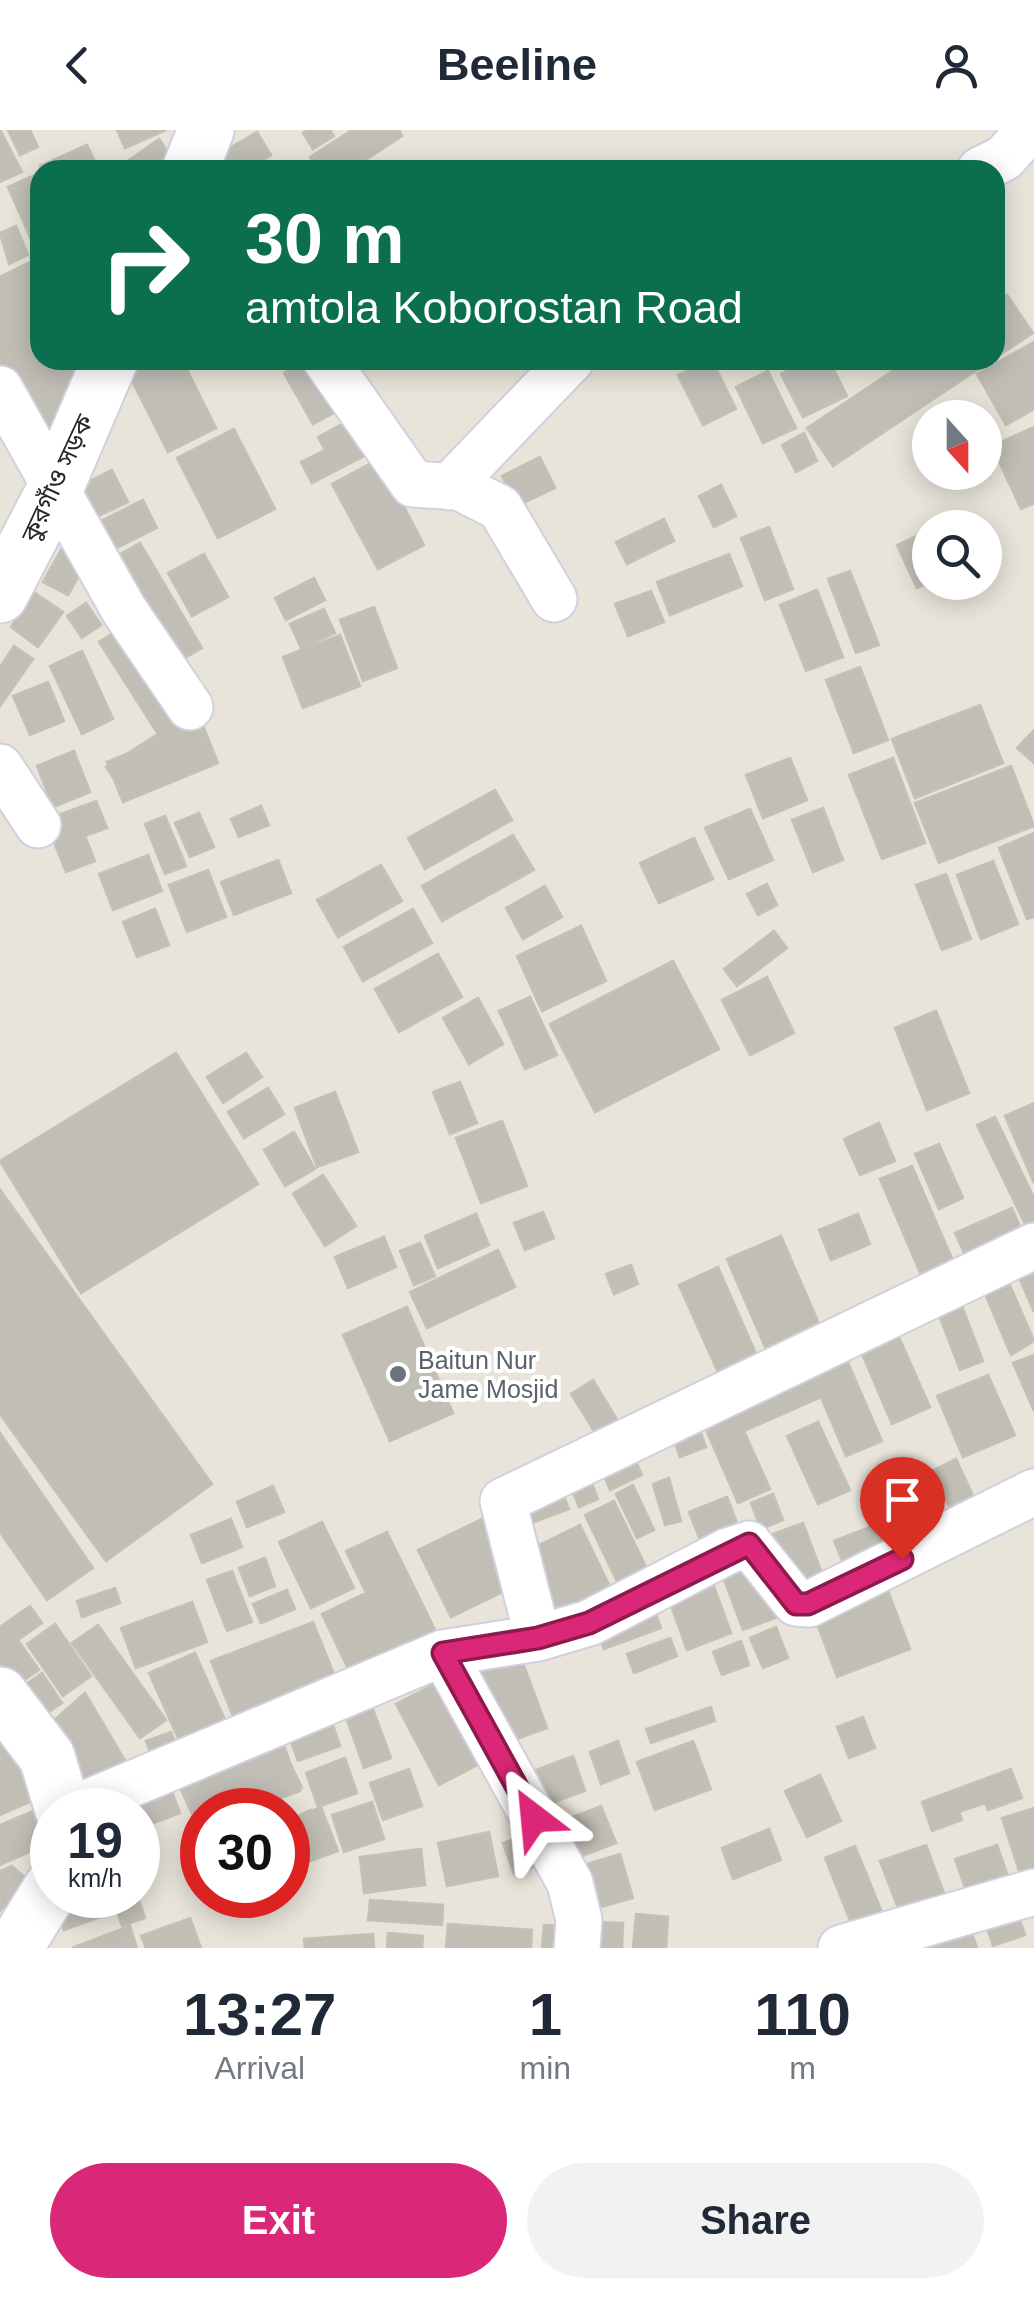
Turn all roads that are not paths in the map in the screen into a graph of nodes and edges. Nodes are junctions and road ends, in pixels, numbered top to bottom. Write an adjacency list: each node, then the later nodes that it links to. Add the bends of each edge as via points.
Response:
1 (1029, 130): 2 (street)
2 (1000, 160)
3 (106, 370): 8 (street, কুরগাঁও সড়ক)
4 (333, 370): 7 (street, via 413,484)
5 (560, 370): 7 (street)
6 (0, 389): 8 (street)
7 (449, 486): 10 (street, via 500,508)
8 (55, 489): 9 (street, কুরগাঁও সড়ক); 11 (street, via 124,610)
9 (0, 594)
10 (554, 599)
11 (190, 707)
12 (0, 766): 13 (street)
13 (38, 825)
14 (1034, 1246): 16 (street, via 503,1501)
15 (1034, 1492): 16 (street, via 808,1604 796,1604 749,1544 589,1623)
16 (538, 1638): 17 (street)
17 (443, 1653): 20 (street); 24 (street, via 570,1883)
18 (0, 1695): 19 (street, via 46,1757)
19 (58, 1788)
20 (120, 1788)
21 (1034, 1892): 25 (street)
22 (33, 1918): 23 (street)
23 (8, 1948)
24 (578, 1948)
25 (841, 1948)

